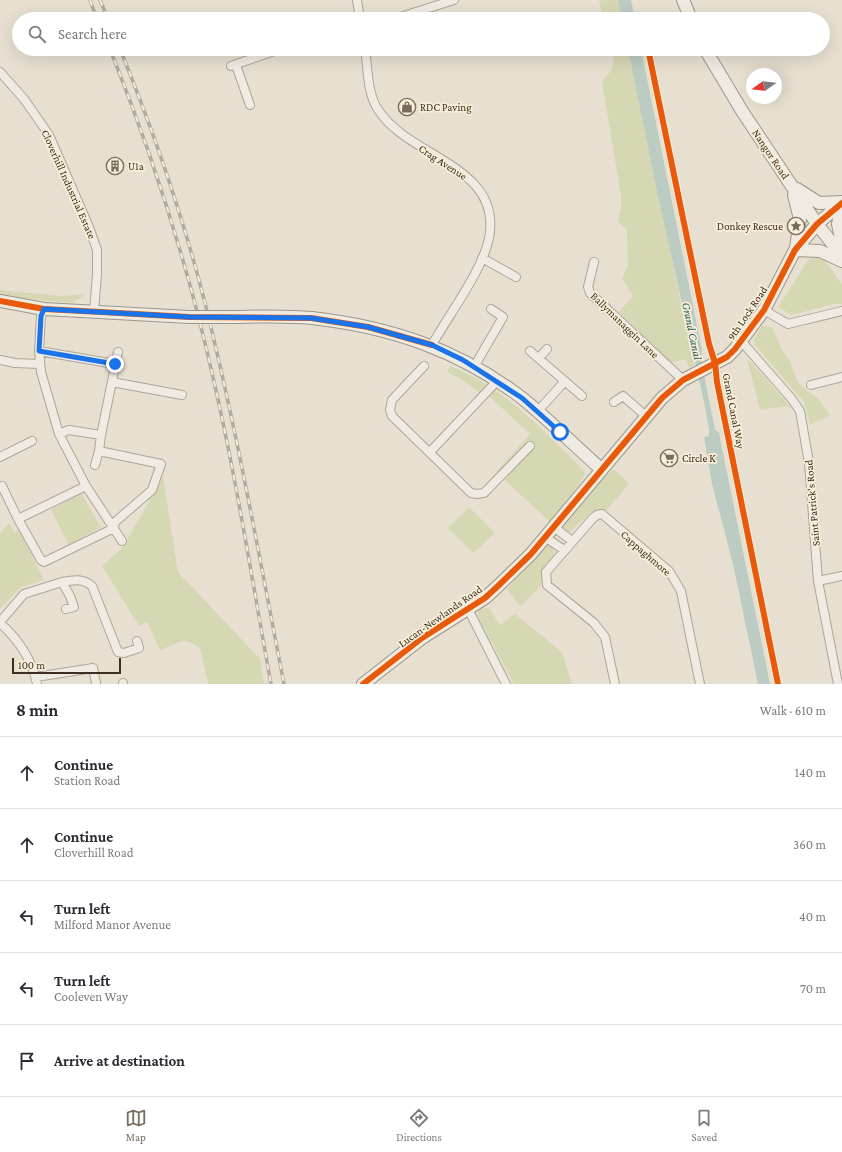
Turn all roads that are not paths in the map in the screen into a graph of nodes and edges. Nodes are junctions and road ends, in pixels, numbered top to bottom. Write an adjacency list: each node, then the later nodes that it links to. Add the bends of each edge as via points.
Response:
1 (357, 0): 4 (street)
2 (454, 0): 5 (street)
3 (683, 0): 6 (street)
4 (359, 12)
5 (416, 12)
6 (688, 12)
7 (260, 56): 11 (street, via 234,65)
8 (366, 56): 19 (street, Crag Avenue, via 378,110 390,126 405,138 465,174 480,190 490,224 489,239)
9 (709, 56): 12 (street, Nangor Road)
10 (0, 72): 28 (street, Cloverhill Industrial Estate, via 24,99 49,135 89,227 97,250)
11 (250, 105)
12 (791, 185): 13 (street, via 819,203); 15 (street, Nangor Road); 17 (street, via 800,219)
13 (842, 202): 15 (street, 9th Lock Road)
14 (842, 209): 16 (street, via 838,224)
15 (817, 224): 17 (street, 9th Lock Road); 18 (street, Nangor Road)
16 (842, 244)
17 (795, 250): 20 (street, via 820,251); 26 (street, 9th Lock Road)
18 (842, 256)
19 (482, 258): 22 (street); 30 (street, Crag Avenue)
20 (842, 261)
21 (594, 262): 42 (street, Ballymanaggin Lane, via 588,288 590,293)
22 (516, 278)
23 (0, 301): 24 (street)
24 (44, 309): 28 (street); 32 (street, via 41,316)
25 (491, 310): 40 (street, via 503,317)
26 (764, 310): 27 (street, via 788,324); 29 (street, 9th Lock Road)
27 (842, 311)
28 (94, 312): 30 (street, bridge, via 189,317 311,318 368,327)
29 (742, 342): 42 (street, 9th Lock Road, via 727,357); 71 (street, Saint Patrick's Road, via 800,411 809,463)
30 (432, 345): 40 (street)
31 (547, 349): 35 (street)
32 (39, 351): 37 (street); 38 (street)
33 (530, 351): 35 (street)
34 (118, 352): 38 (street)
35 (539, 358): 44 (street)
36 (0, 360): 37 (street)
37 (40, 364): 52 (street)
38 (115, 364): 45 (street)
39 (424, 366): 57 (street, via 392,400 390,410 392,416)
40 (474, 367): 43 (street)
41 (842, 377): 46 (street)
42 (683, 380): 51 (street, 9th Lock Road)
43 (497, 381): 50 (street); 57 (street)
44 (565, 381): 48 (street); 50 (street)
45 (112, 382): 47 (street); 53 (street)
46 (811, 385)
47 (182, 395)
48 (582, 396)
49 (614, 402): 51 (street, via 622,396)
50 (537, 412): 60 (street)
51 (646, 416): 60 (street, 9th Lock Road)
52 (59, 434): 53 (street, via 69,430); 62 (street)
53 (101, 434): 56 (street)
54 (32, 441): 58 (street)
55 (530, 446): 57 (street, via 484,493 477,494 471,493)
56 (99, 451): 59 (street); 65 (street, via 161,464 152,490 115,522)
57 (430, 452)
58 (0, 457)
59 (95, 465)
60 (601, 469): 64 (street, Lucan-Newlands Road)
61 (1, 484): 63 (street)
62 (86, 486): 63 (street); 65 (street)
63 (18, 519): 65 (street, via 44,562)
64 (554, 527): 66 (street, Lucan-Newlands Road); 68 (street)
65 (114, 528): 67 (street)
66 (546, 537): 69 (street); 74 (street, Lucan-Newlands Road, via 485,598)
67 (122, 541)
68 (572, 541): 69 (street, Cappaghmore); 82 (street, Cappaghmore, via 593,518 602,514 669,571 681,590)
69 (564, 550): 81 (street, Cappaghmore, via 546,572 547,585 594,623 605,637)
70 (842, 576): 71 (street)
71 (818, 581): 83 (street, Saint Patrick's Road)
72 (62, 582): 73 (street, via 74,607); 75 (street, via 24,594); 76 (street, via 77,580 92,586 118,652 124,653 139,648)
73 (66, 609)
74 (468, 609): 79 (street, Lucan-Newlands Road, via 427,635); 80 (street)
75 (0, 623): 77 (street, via 24,648 32,664)
76 (137, 641)
77 (36, 681): 78 (street, via 93,668)
78 (96, 683)
79 (363, 684)
80 (506, 684)
81 (615, 684)
82 (700, 684)
83 (838, 684)

